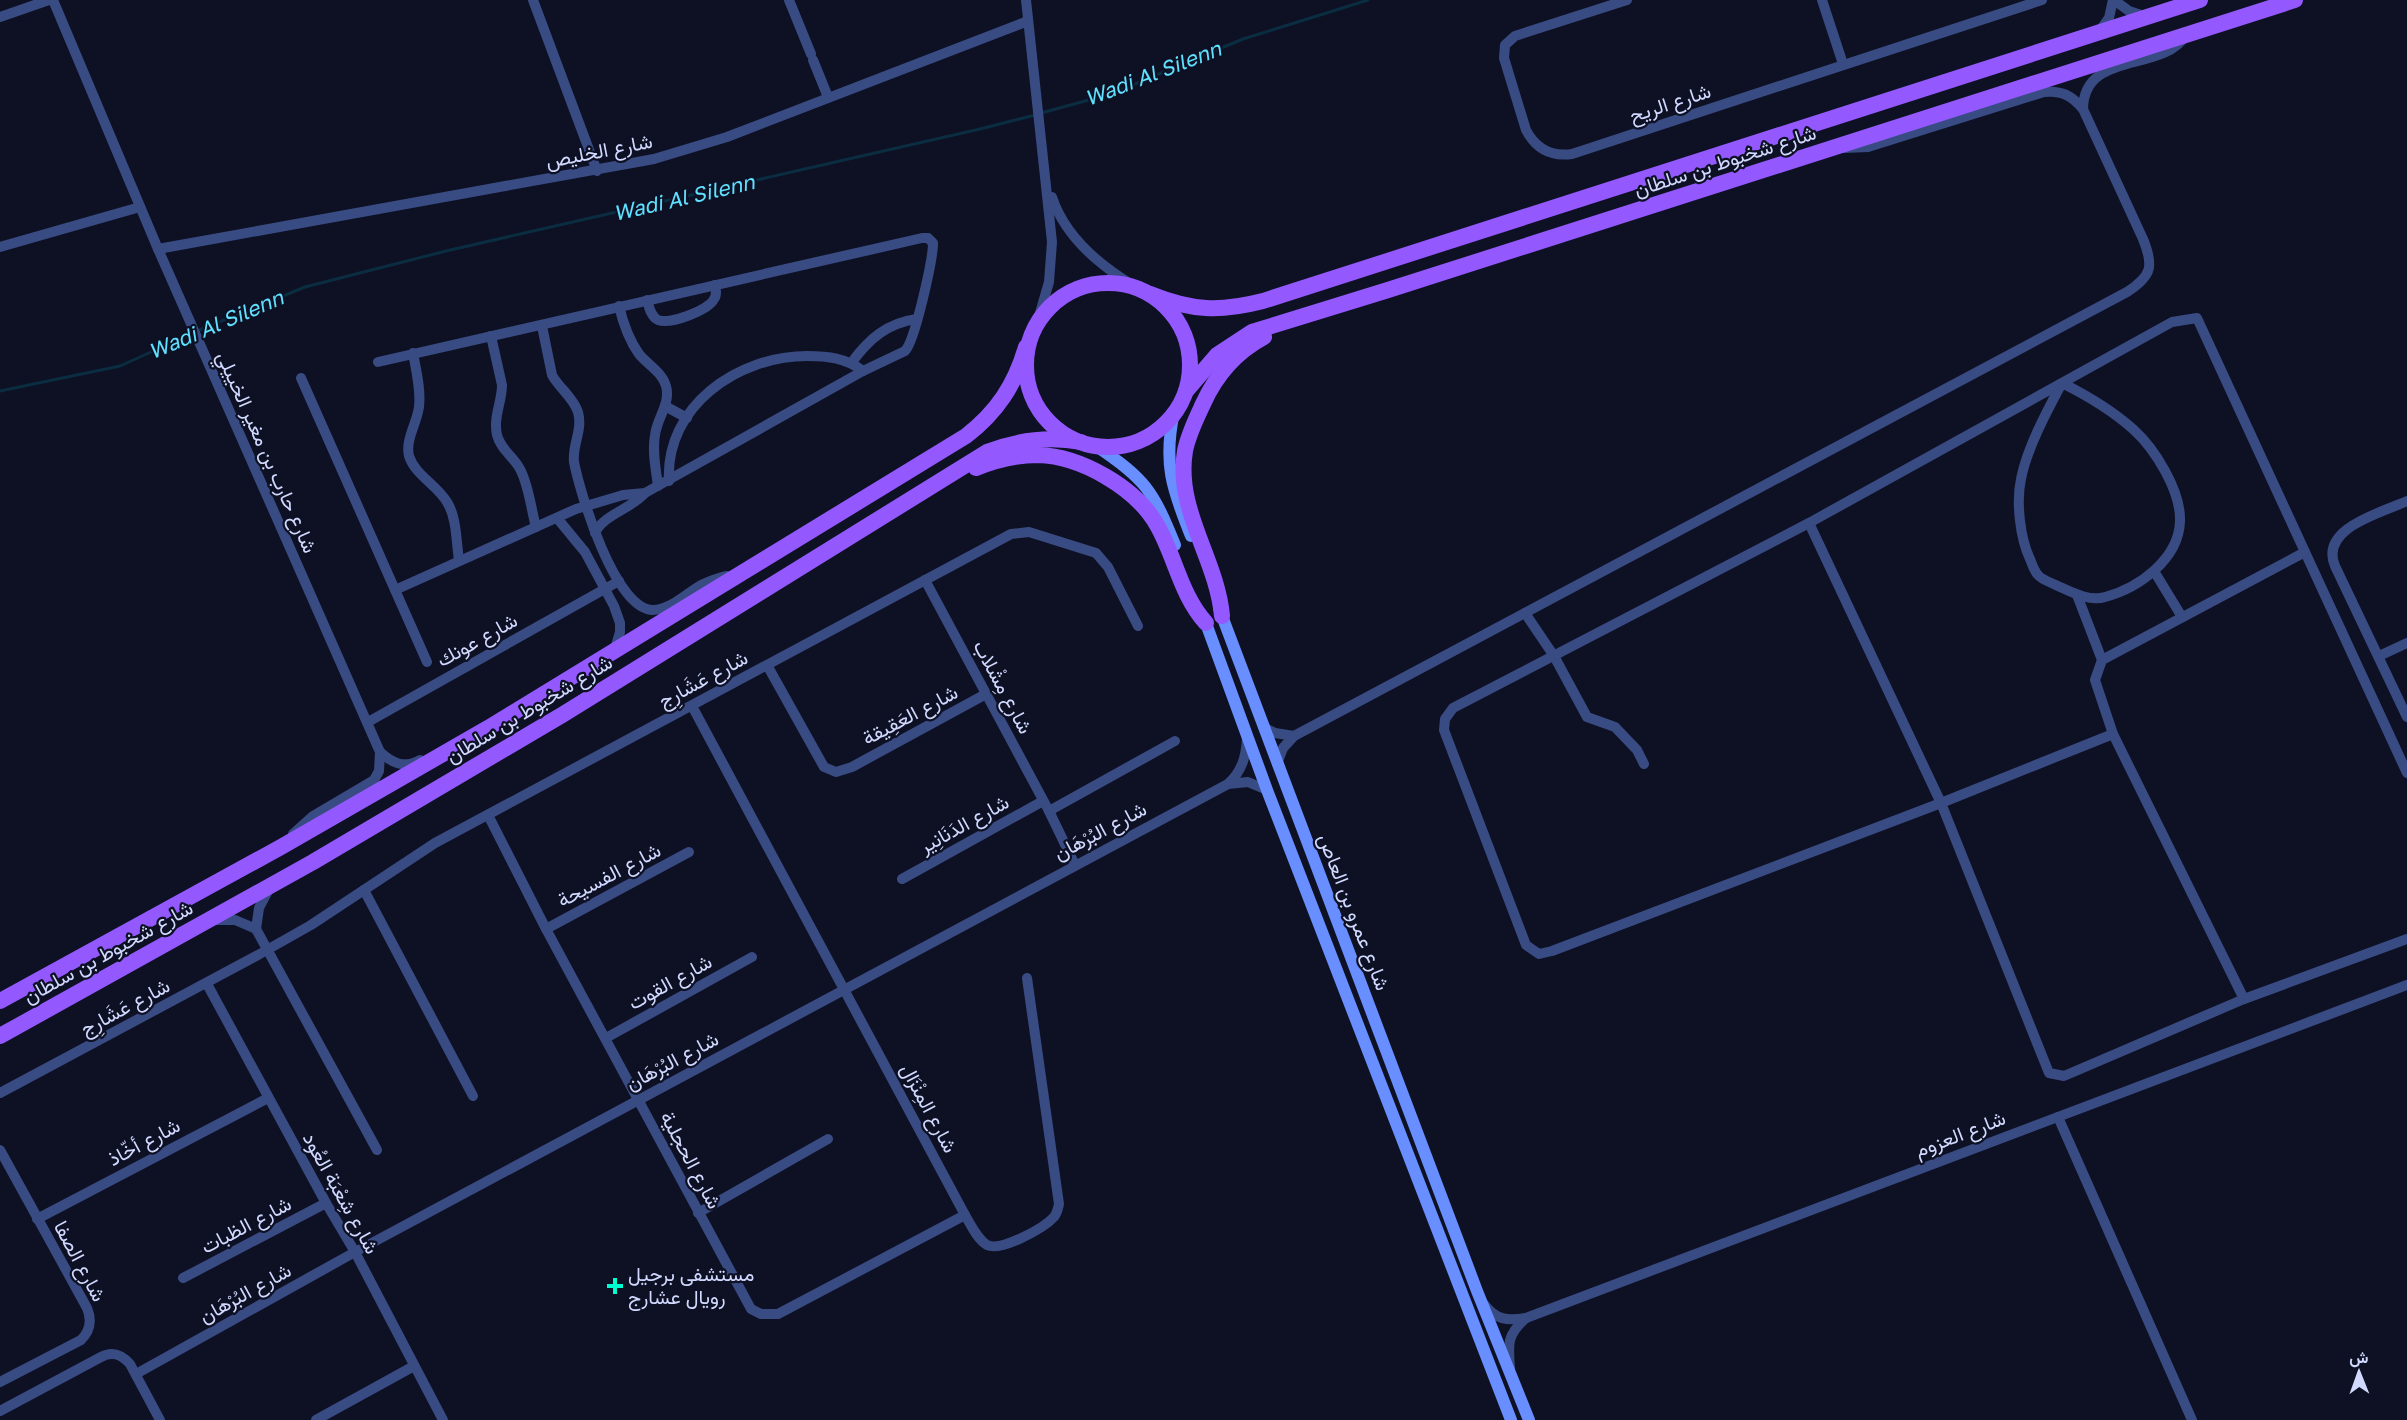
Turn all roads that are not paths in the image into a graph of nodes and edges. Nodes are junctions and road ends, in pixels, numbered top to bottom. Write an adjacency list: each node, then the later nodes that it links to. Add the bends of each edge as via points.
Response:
1 (51, 0): 10 (street); 21 (street, شارع حارب بن مغير الخييلي)
2 (533, 0): 19 (street)
3 (789, 0): 16 (street)
4 (1026, 0): 12 (street)
5 (1627, 0): 15 (street, شارع الريح, via 1515,36 1505,45 1504,58 1526,130 1545,151 1572,154)
6 (1822, 0): 15 (street)
7 (2200, 0): 11 (main road, شارع شخبوط بن سلطان)
8 (2295, 0): 14 (main road, شارع شخبوط بن سلطان)
9 (2038, 1): 15 (street, شارع الريح)
10 (0, 17)
11 (2147, 17): 13 (main road, شارع شخبوط بن سلطان); 13 (street, via 2114,0 2109,18)
12 (1028, 21): 16 (street, شارع الخليص); 20 (street)
13 (2098, 33): 27 (main road, شارع شخبوط بن سلطان, via 1263,301 1203,309)
14 (2185, 36): 17 (street, via 2172,49 2096,77 2087,88); 18 (main road, شارع شخبوط بن سلطان)
15 (1844, 64)
16 (828, 97): 19 (street, شارع الخليص, via 689,150)
17 (2083, 108): 18 (street, via 2068,95 2044,92 1868,147); 66 (street, via 2150,255 2150,270 2141,283)
18 (1838, 147): 26 (main road, شارع شخبوط بن سلطان)
19 (597, 171): 23 (street, شارع الخليص)
20 (1046, 179): 25 (street, via 1054,203 1079,243 1095,260); 31 (street, via 1051,262)
21 (140, 207): 22 (street); 23 (street, شارع حارب بن مغير الخييلي)
22 (0, 247)
23 (158, 249): 81 (street, شارع حارب بن مغير الخييلي)
24 (715, 285): 28 (street); 28 (street, via 715,299 709,305 673,320 658,320); 30 (street, via 925,237 933,246)
25 (1134, 286): 27 (main road); 31 (main road, via 1101,283 1070,291)
26 (1388, 290): 41 (main road, شارع شخبوط بن سلطان, via 1252,332 1217,355); 67 (main road, via 1374,300 1262,338 1230,362 1208,392 1188,440 1184,474 1186,498 1218,589)
27 (1150, 294): 41 (main road, via 1181,326 1189,347 1191,369)
28 (647, 300): 29 (street)
29 (619, 306): 32 (street); 42 (street, via 632,344 663,378)
30 (917, 320): 37 (street, via 878,333); 38 (street, via 908,348)
31 (1038, 321): 34 (main road)
32 (542, 326): 33 (street); 50 (street, via 552,375 577,410 580,423 574,456)
33 (491, 336): 35 (street); 53 (street, via 502,385 496,412 497,434 523,475)
34 (1026, 347): 45 (main road, via 1025,371 1042,415 1059,431); 60 (main road, شارع شخبوط بن سلطان, via 1007,393 982,424)
35 (413, 352): 36 (street); 58 (street, via 420,395 408,443 409,456 414,467 448,503)
36 (378, 362)
37 (852, 362): 38 (street); 44 (street, via 804,356 758,363 725,379 697,403)
38 (863, 371): 46 (street)
39 (301, 378): 63 (street)
40 (2062, 383): 52 (street); 57 (street, via 2172,322 2197,318); 59 (street, via 2101,403 2134,430 2154,452 2175,493 2180,521 2171,551); 65 (street, via 2042,421 2020,479 2020,523 2025,548 2038,576)
41 (1186, 391): 43 (main road)
42 (665, 406): 44 (street); 47 (street, via 654,442)
43 (1174, 412): 45 (main road, via 1151,435 1134,443 1115,447); 67 (main road, شارع عمرو بن العاص, via 1168,457 1173,486)
44 (687, 418): 46 (street, via 670,453)
45 (1088, 444): 56 (main road, شارع شخبوط بن سلطان, via 1035,439 987,452); 69 (main road, شارع عمرو بن العاص, via 1136,475 1152,494)
46 (669, 481): 47 (street)
47 (658, 486): 48 (street)
48 (645, 493): 50 (street); 54 (street, via 629,508 602,523)
49 (2407, 501): 74 (street, via 2343,531 2332,547 2335,566)
50 (586, 506): 51 (street); 54 (street)
51 (557, 518): 53 (street); 55 (street)
52 (1809, 523): 73 (street); 95 (street)
53 (536, 527): 58 (street)
54 (595, 535): 55 (street); 62 (street)
55 (581, 546): 64 (street)
56 (831, 549): 69 (main road, via 863,536 975,469 1008,458 1046,456 1100,474 1143,505 1164,538 1193,606); 102 (main road, شارع شخبوط بن سلطان, via 552,721)
57 (2305, 552): 68 (street); 91 (street)
58 (459, 560): 63 (street)
59 (2154, 571): 65 (street, via 2103,598); 68 (street)
60 (740, 575): 62 (street, via 709,581 667,606 652,610 637,605); 72 (main road, شارع شخبوط بن سلطان)
61 (925, 580): 70 (street, شارع عَشَارِج, via 1011,534 1029,532 1090,550 1101,557); 77 (street, شارع عَشَارِج); 78 (street, شارع مِشْلاب)
62 (619, 581): 64 (street, شارع عونك)
63 (395, 590): 76 (street)
64 (604, 590): 72 (street, via 620,623); 81 (street, شارع عونك)
65 (2077, 595): 75 (street)
66 (1525, 613): 73 (street); 86 (street)
67 (1222, 616): 82 (main road, شارع عمرو بن العاص)
68 (2182, 617): 75 (street)
69 (1206, 623): 85 (main road, شارع عمرو بن العاص)
70 (1138, 626)
71 (2407, 643): 74 (street)
72 (615, 649): 83 (main road, شارع شخبوط بن سلطان)
73 (1554, 656): 90 (street, via 1587,717 1615,727 1637,750); 95 (street, via 1453,708 1445,719 1444,730 1526,945 1539,954)
74 (2379, 656): 80 (street)
75 (2102, 660): 84 (street, via 2095,680)
76 (427, 662)
77 (767, 666): 78 (street, شارع العَقِيقة, via 824,767 836,772); 79 (street, شارع عَشَارِج)
78 (986, 694): 94 (street, شارع مِشْلاب)
79 (692, 706): 97 (street, شارع عَشَارِج); 113 (street, شارع المِنْزَال)
80 (2407, 717)
81 (368, 722): 88 (street, شارع حارب بن مغير الخييلي)
82 (1263, 727): 86 (street); 89 (main road, شارع عمرو بن العاص)
83 (488, 728): 88 (street, via 409,765 397,764); 98 (main road, شارع شخبوط بن سلطان)
84 (2113, 734): 95 (street); 114 (street)
85 (1248, 736): 92 (street, شارع البُرْهَان, via 1244,762); 93 (main road, شارع عمرو بن العاص)
86 (1294, 736): 89 (street, via 1283,748)
87 (1175, 741): 96 (street)
88 (380, 752): 98 (street, via 379,771 374,780 313,816)
89 (1277, 764): 132 (main road, شارع عمرو بن العاص)
90 (1644, 764)
91 (2407, 773)
92 (1228, 784): 93 (street, via 1248,782); 100 (street, شارع البُرْهَان)
93 (1267, 790): 142 (main road, شارع عمرو بن العاص)
94 (1043, 801): 96 (street, شارع مِشْلاب); 101 (street, شارع الدَنَانِير)
95 (1941, 803): 114 (street, via 2049,1073 2064,1076)
96 (1049, 811): 100 (street, شارع مِشْلاب)
97 (488, 815): 103 (street, شارع عَشَارِج, via 435,843); 106 (street, شارع الحجلية)
98 (281, 847): 115 (main road, شارع شخبوط بن سلطان)
99 (689, 852): 106 (street, شارع الفسيحة)
100 (1074, 865): 113 (street, شارع البُرْهَان)
101 (902, 879)
102 (272, 885): 104 (main road, شارع شخبوط بن سلطان); 105 (street, via 259,908)
103 (364, 890): 108 (street, شارع عَشَارِج); 119 (street)
104 (204, 924): 105 (street, via 235,920); 116 (main road, شارع شخبوط بن سلطان)
105 (256, 929): 108 (street)
106 (546, 929): 117 (street, شارع الحجلية)
107 (2407, 939): 114 (street)
108 (267, 950): 111 (street, شارع عَشَارِج); 125 (street)
109 (752, 957): 117 (street, شارع القوت)
110 (1027, 978): 128 (street, شارع المِنْزَال, via 1059,1208 1046,1223 999,1247 982,1241)
111 (207, 984): 118 (street, شارع عَشَارِج); 120 (street, شارع شِعْبَة العُود)
112 (2407, 985): 122 (street, شارع العزوم)
113 (845, 989): 121 (street, شارع البُرْهَان); 128 (street, شارع المِنْزَال)
114 (2244, 999)
115 (0, 1002)
116 (0, 1036)
117 (606, 1038): 121 (street, شارع الحجلية)
118 (0, 1093)
119 (473, 1096)
120 (268, 1098): 126 (street, شارع شِعْبَة العُود); 129 (street, شارع أخّاذ)
121 (638, 1099): 127 (street, شارع الحجلية); 130 (street, شارع البُرْهَان)
122 (2058, 1117): 133 (street, شارع العزوم); 144 (street)
123 (828, 1139): 127 (street)
124 (0, 1150): 129 (street, شارع الصفا)
125 (376, 1150)
126 (326, 1203): 130 (street, شارع شِعْبَة العُود); 131 (street, شارع الظبات)
127 (698, 1213): 128 (street, شارع الحجلية, via 748,1305 766,1315 778,1314)
128 (965, 1215)
129 (37, 1218): 137 (street, شارع الصفا, via 87,1308 90,1325 81,1340)
130 (355, 1252): 134 (street, شارع شِعْبَة العُود); 135 (street, شارع البُرْهَان)
131 (183, 1278)
132 (1477, 1290): 133 (street, شارع العزوم, via 1494,1316 1509,1320); 136 (main road, شارع عمرو بن العاص)
133 (1526, 1318): 136 (street, via 1509,1339)
134 (414, 1366): 140 (street); 141 (street, شارع شِعْبَة العُود)
135 (136, 1374): 138 (street, via 123,1357 105,1355); 139 (street)
136 (1511, 1374): 143 (main road, شارع عمرو بن العاص)
137 (0, 1383)
138 (0, 1411)
139 (160, 1420)
140 (316, 1420)
141 (443, 1420)
142 (1511, 1420)
143 (1529, 1420)
144 (2192, 1420)

